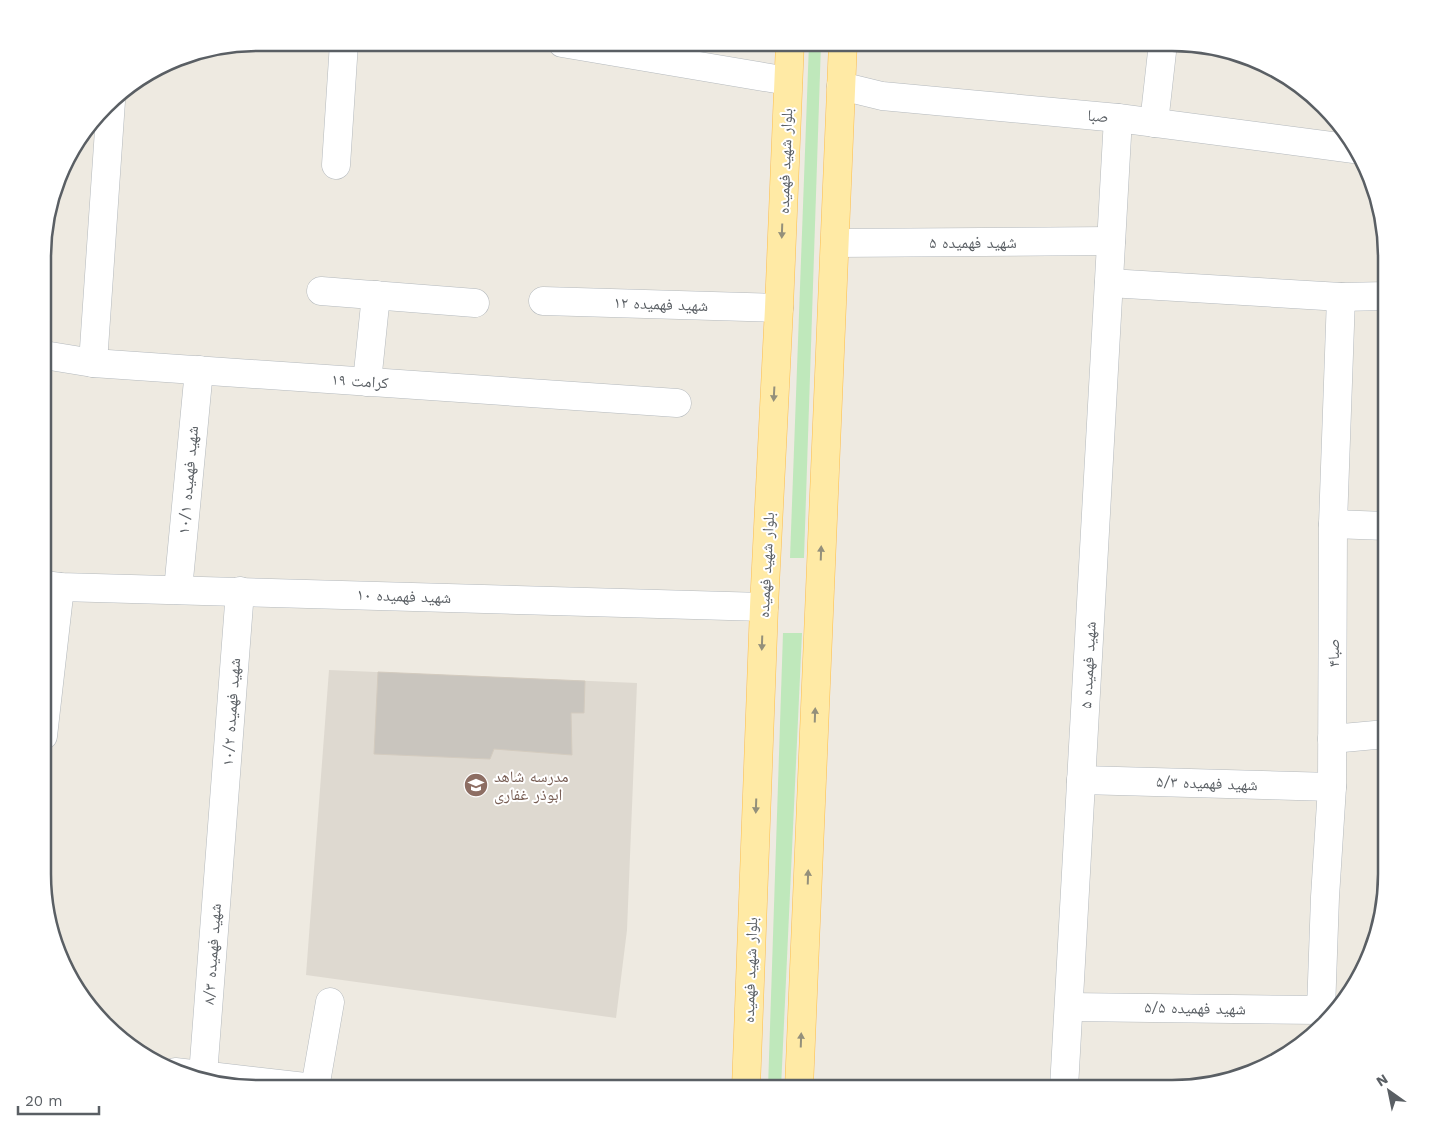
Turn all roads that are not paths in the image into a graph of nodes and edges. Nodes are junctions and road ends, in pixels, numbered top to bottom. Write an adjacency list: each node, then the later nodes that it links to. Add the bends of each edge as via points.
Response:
1 (343, 51): 12 (street)
2 (610, 51): 6 (street)
3 (790, 51): 6 (main road, بلوار شهید فهمیده)
4 (843, 51): 7 (main road)
5 (1162, 51): 10 (street)
6 (788, 81): 22 (main road, بلوار شهید فهمیده, one-way to 22)
7 (841, 86): 9 (street, صبا, via 882,96); 14 (main road)
8 (110, 112): 24 (street)
9 (1118, 118): 10 (street, صبا); 13 (street, شهید فهمیده ۵)
10 (1154, 123): 11 (street, صبا)
11 (1346, 148)
12 (336, 165)
13 (1111, 241): 14 (street, شهید فهمیده ۵); 15 (street, شهید فهمیده ۵)
14 (835, 243): 46 (main road, one-way to 14)
15 (1109, 283): 19 (street); 37 (street, شهید فهمیده ۵)
16 (321, 291): 17 (street)
17 (376, 295): 21 (street); 26 (street)
18 (1378, 296): 19 (street)
19 (1341, 297): 28 (street, صبا۴)
20 (543, 301): 22 (street, شهید فهمیده ۱۲)
21 (475, 303)
22 (779, 308): 34 (main road, بلوار شهید فهمیده, one-way to 34)
23 (51, 356): 24 (street, کرامت ۱۹)
24 (93, 363): 25 (street, کرامت ۱۹)
25 (199, 370): 26 (street, کرامت ۱۹); 31 (street, شهید فهمیده ۱۰/۱)
26 (367, 382): 27 (street, کرامت ۱۹)
27 (677, 403)
28 (1333, 524): 29 (street); 36 (street, صبا۴)
29 (1378, 526)
30 (52, 586): 31 (street, شهید فهمیده ۱۰); 33 (street)
31 (178, 590): 32 (street, شهید فهمیده ۱۰)
32 (240, 592): 34 (street, شهید فهمیده ۱۰); 39 (street, شهید فهمیده ۱۰/۲)
33 (51, 603)
34 (764, 608): 45 (main road, بلوار شهید فهمیده, one-way to 45)
35 (1378, 735): 36 (street)
36 (1332, 739): 38 (street, صبا۴)
37 (1081, 780): 38 (street, شهید فهمیده ۵/۳); 41 (street, شهید فهمیده ۵)
38 (1332, 787): 42 (street, صبا۴)
39 (222, 834): 43 (street, شهید فهمیده ۸/۳)
40 (330, 1002): 44 (street)
41 (1069, 1007): 42 (street, شهید فهمیده ۵/۵); 47 (street, شهید فهمیده ۵)
42 (1321, 1010)
43 (203, 1073)
44 (315, 1080)
45 (746, 1080)
46 (800, 1080)
47 (1064, 1080)

